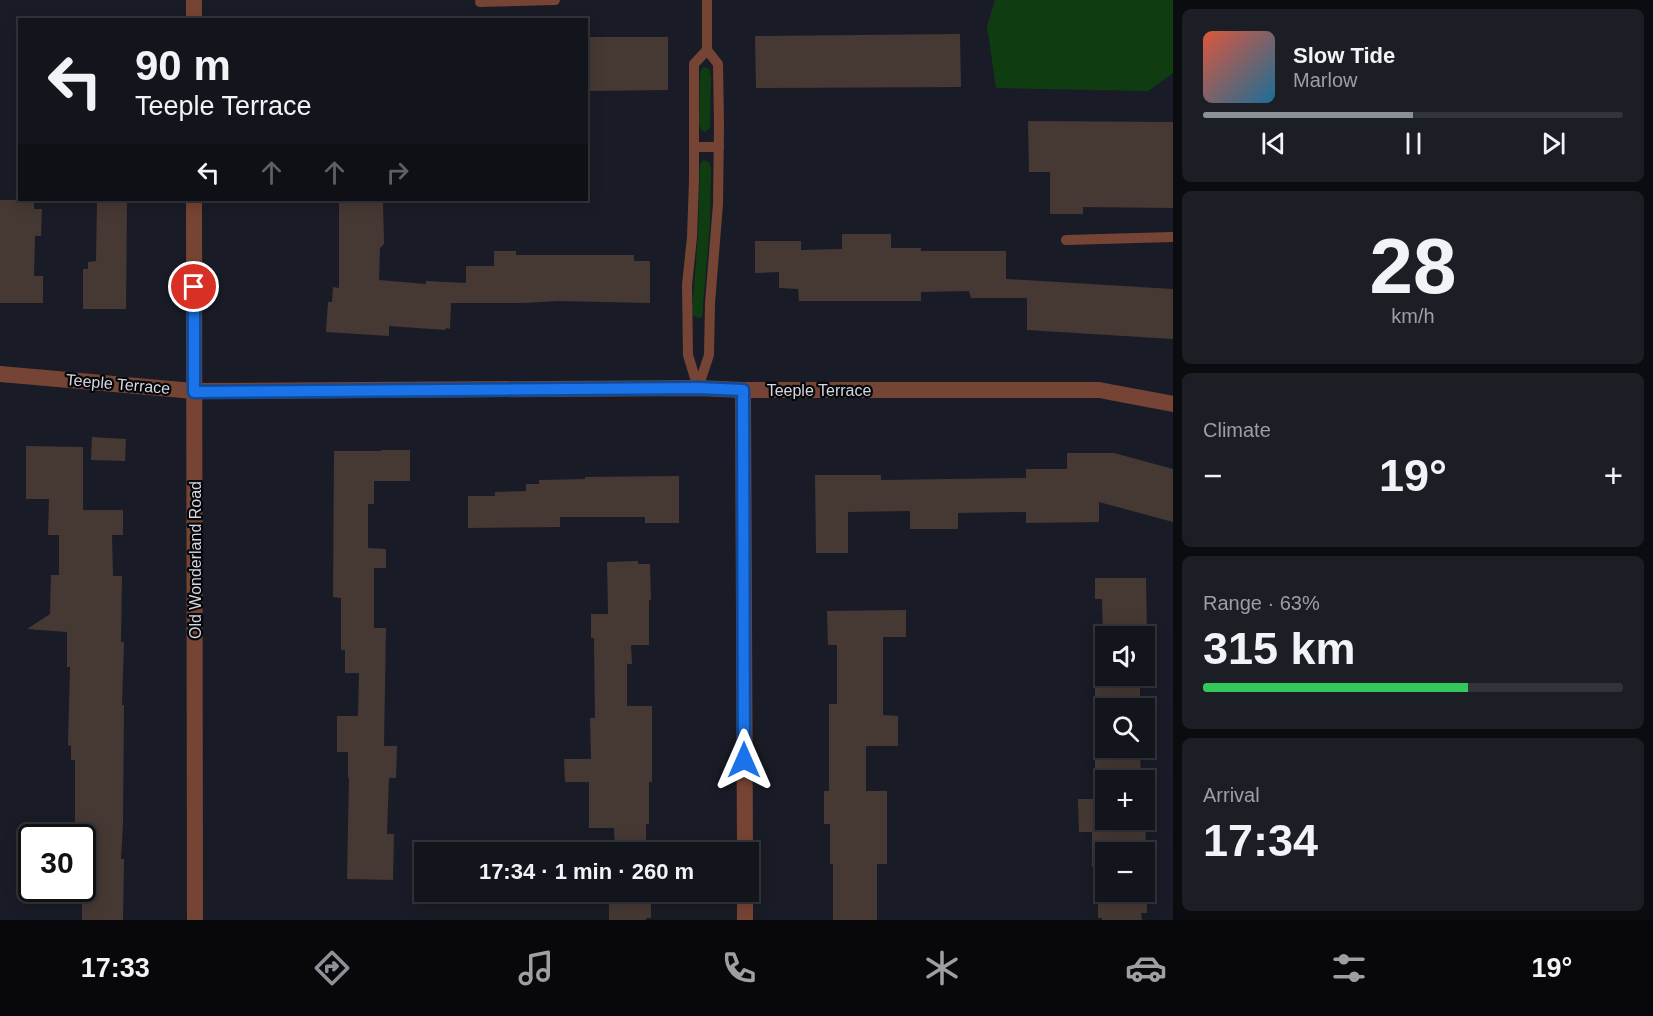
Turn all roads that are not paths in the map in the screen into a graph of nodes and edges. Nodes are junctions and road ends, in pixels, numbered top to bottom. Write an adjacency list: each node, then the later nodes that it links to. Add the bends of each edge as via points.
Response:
1 (194, 0): 5 (street)
2 (555, 0): 4 (lane)
3 (707, 0): 6 (lane)
4 (480, 2)
5 (194, 18)
6 (707, 50): 7 (lane, via 694,64); 8 (lane, via 718,64)
7 (694, 147): 8 (lane); 13 (lane, via 687,285 688,355)
8 (719, 147): 13 (lane, via 709,355)
9 (194, 201): 15 (street, Old Wonderland Road)
10 (1173, 237): 11 (lane)
11 (1066, 240)
12 (0, 374): 15 (street, Teeple Terrace)
13 (698, 388): 14 (street, Teeple Terrace); 15 (street, Teeple Terrace)
14 (743, 390): 16 (street, Teeple Terrace, via 1099,390); 17 (street)
15 (194, 392): 19 (street, Old Wonderland Road)
16 (1173, 404)
17 (745, 842)
18 (745, 902): 20 (street)
19 (195, 920)
20 (745, 920)

